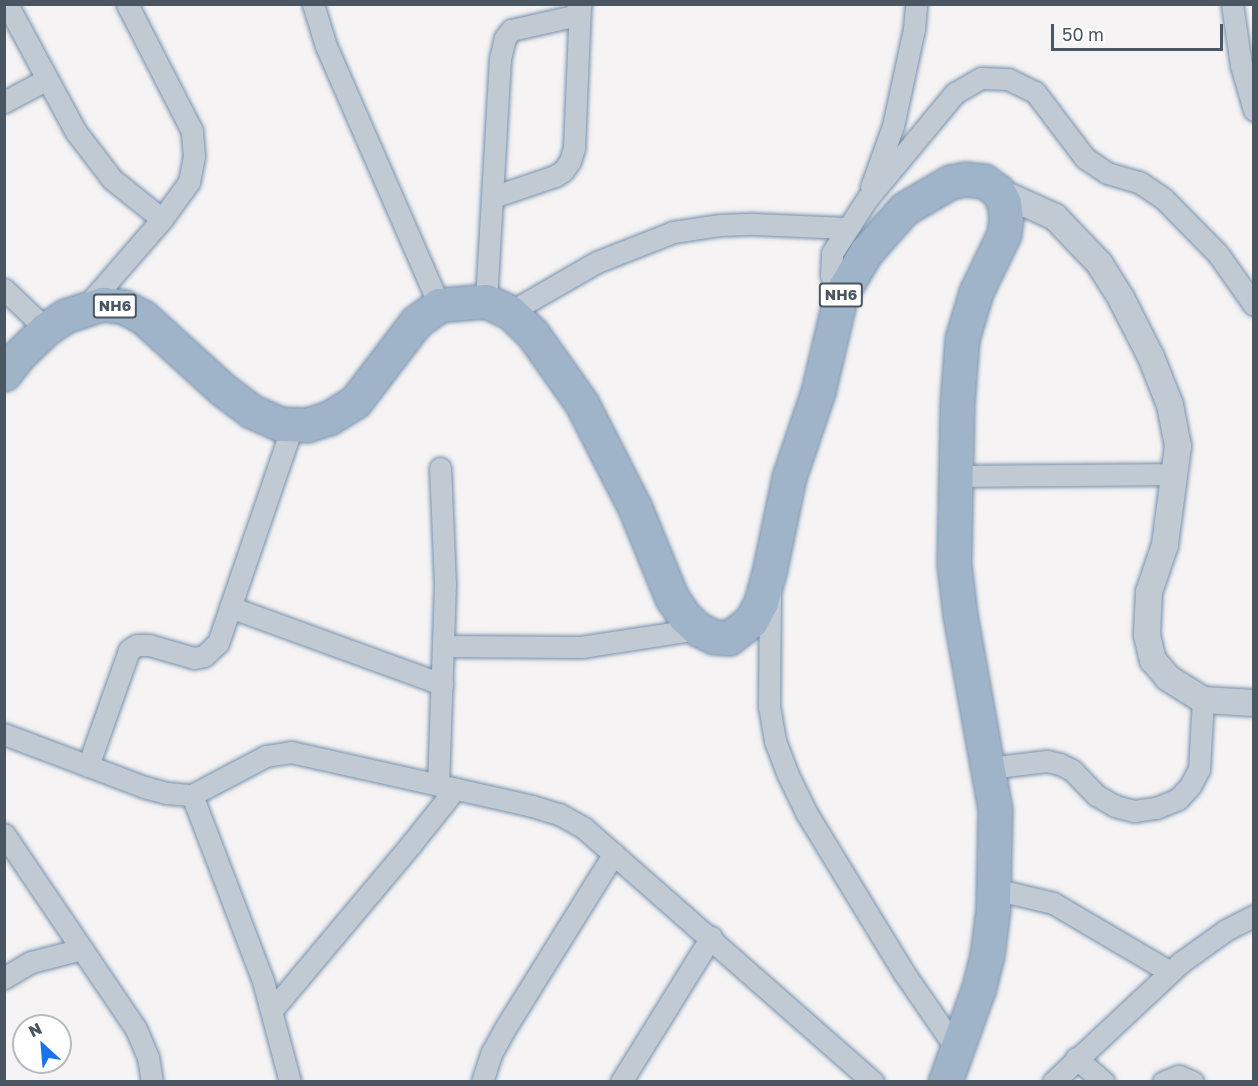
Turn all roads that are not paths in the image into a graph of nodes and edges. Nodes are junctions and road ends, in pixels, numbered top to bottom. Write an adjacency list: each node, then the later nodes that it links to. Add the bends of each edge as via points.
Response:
1 (7, 4): 7 (street)
2 (127, 4): 13 (street, via 192,130 194,156 189,182)
3 (313, 4): 17 (street, via 326,46)
4 (916, 4): 12 (street, via 892,126)
5 (1232, 4): 9 (street, via 1241,65)
6 (581, 5): 11 (street, via 574,148 570,161 555,176); 11 (street, via 573,16 511,30 505,38 500,59)
7 (47, 79): 8 (street); 13 (street, via 76,132 112,179)
8 (4, 102)
9 (1254, 110)
10 (998, 190): 16 (highway, NH6, via 984,181 965,179 932,190 904,209 866,252); 25 (street, via 1055,217 1099,263 1121,298 1170,405 1178,446); 26 (highway, via 1004,203 1004,234 976,292 962,339)
11 (493, 197): 19 (street)
12 (867, 199): 14 (street); 18 (street, via 955,93 981,78 1008,79 1035,92 1085,158 1107,173 1139,182 1164,198 1218,255)
13 (162, 219): 20 (street)
14 (847, 228): 16 (street, via 832,253 830,266); 19 (street, via 754,224 673,232)
15 (4, 289): 21 (street)
16 (841, 294): 27 (highway, NH6, via 818,392 789,477)
17 (440, 305): 19 (highway); 23 (highway, NH6, via 416,322 355,402 329,418 307,425)
18 (1254, 305)
19 (498, 307): 29 (highway, via 532,333 582,404 635,508 672,598)
20 (85, 308): 21 (highway, NH6); 23 (highway, NH6, via 104,304 124,307 143,317 251,411 280,424)
21 (46, 328): 22 (highway, NH6)
22 (4, 374)
23 (293, 424): 28 (street)
24 (440, 468): 30 (street)
25 (1175, 474): 26 (street); 32 (street, via 1165,544 1149,592 1147,635 1153,660 1168,678)
26 (956, 476): 36 (highway, via 954,564)
27 (770, 568): 29 (highway, NH6, via 756,611 739,632 729,638 714,637); 48 (street, via 769,706 783,763 807,814 904,973)
28 (230, 608): 31 (street); 35 (street, via 218,643 204,656 194,658 149,645 129,650)
29 (698, 629): 30 (street, via 581,647)
30 (444, 646): 31 (street)
31 (442, 684): 37 (street)
32 (1203, 700): 33 (street); 36 (street, via 1199,769 1178,799 1156,808 1134,811 1115,806 1060,764 1047,761)
33 (1254, 703)
34 (4, 734): 35 (street)
35 (88, 766): 38 (street, via 144,787)
36 (989, 768): 41 (highway, via 995,810)
37 (446, 787): 38 (street, via 291,752 266,756); 40 (street, via 559,814 584,828); 47 (street, via 412,843)
38 (192, 795): 47 (street)
39 (4, 834): 44 (street)
40 (614, 853): 43 (street); 52 (street, via 504,1030)
41 (994, 889): 45 (street, via 1053,903); 48 (highway, via 987,955)
42 (1254, 916): 45 (street, via 1226,930)
43 (711, 937): 53 (street); 54 (street)
44 (82, 949): 46 (street, via 31,962); 50 (street, via 136,1029 148,1057)
45 (1170, 972): 49 (street)
46 (4, 978)
47 (272, 1010): 51 (street)
48 (958, 1051): 55 (highway)
49 (1076, 1058): 56 (street); 57 (street)
50 (152, 1082)
51 (290, 1082)
52 (482, 1082)
53 (621, 1082)
54 (873, 1082)
55 (945, 1082)
56 (1053, 1082)
57 (1104, 1082)
58 (1163, 1082): 59 (street, via 1179,1076)
59 (1193, 1082)

